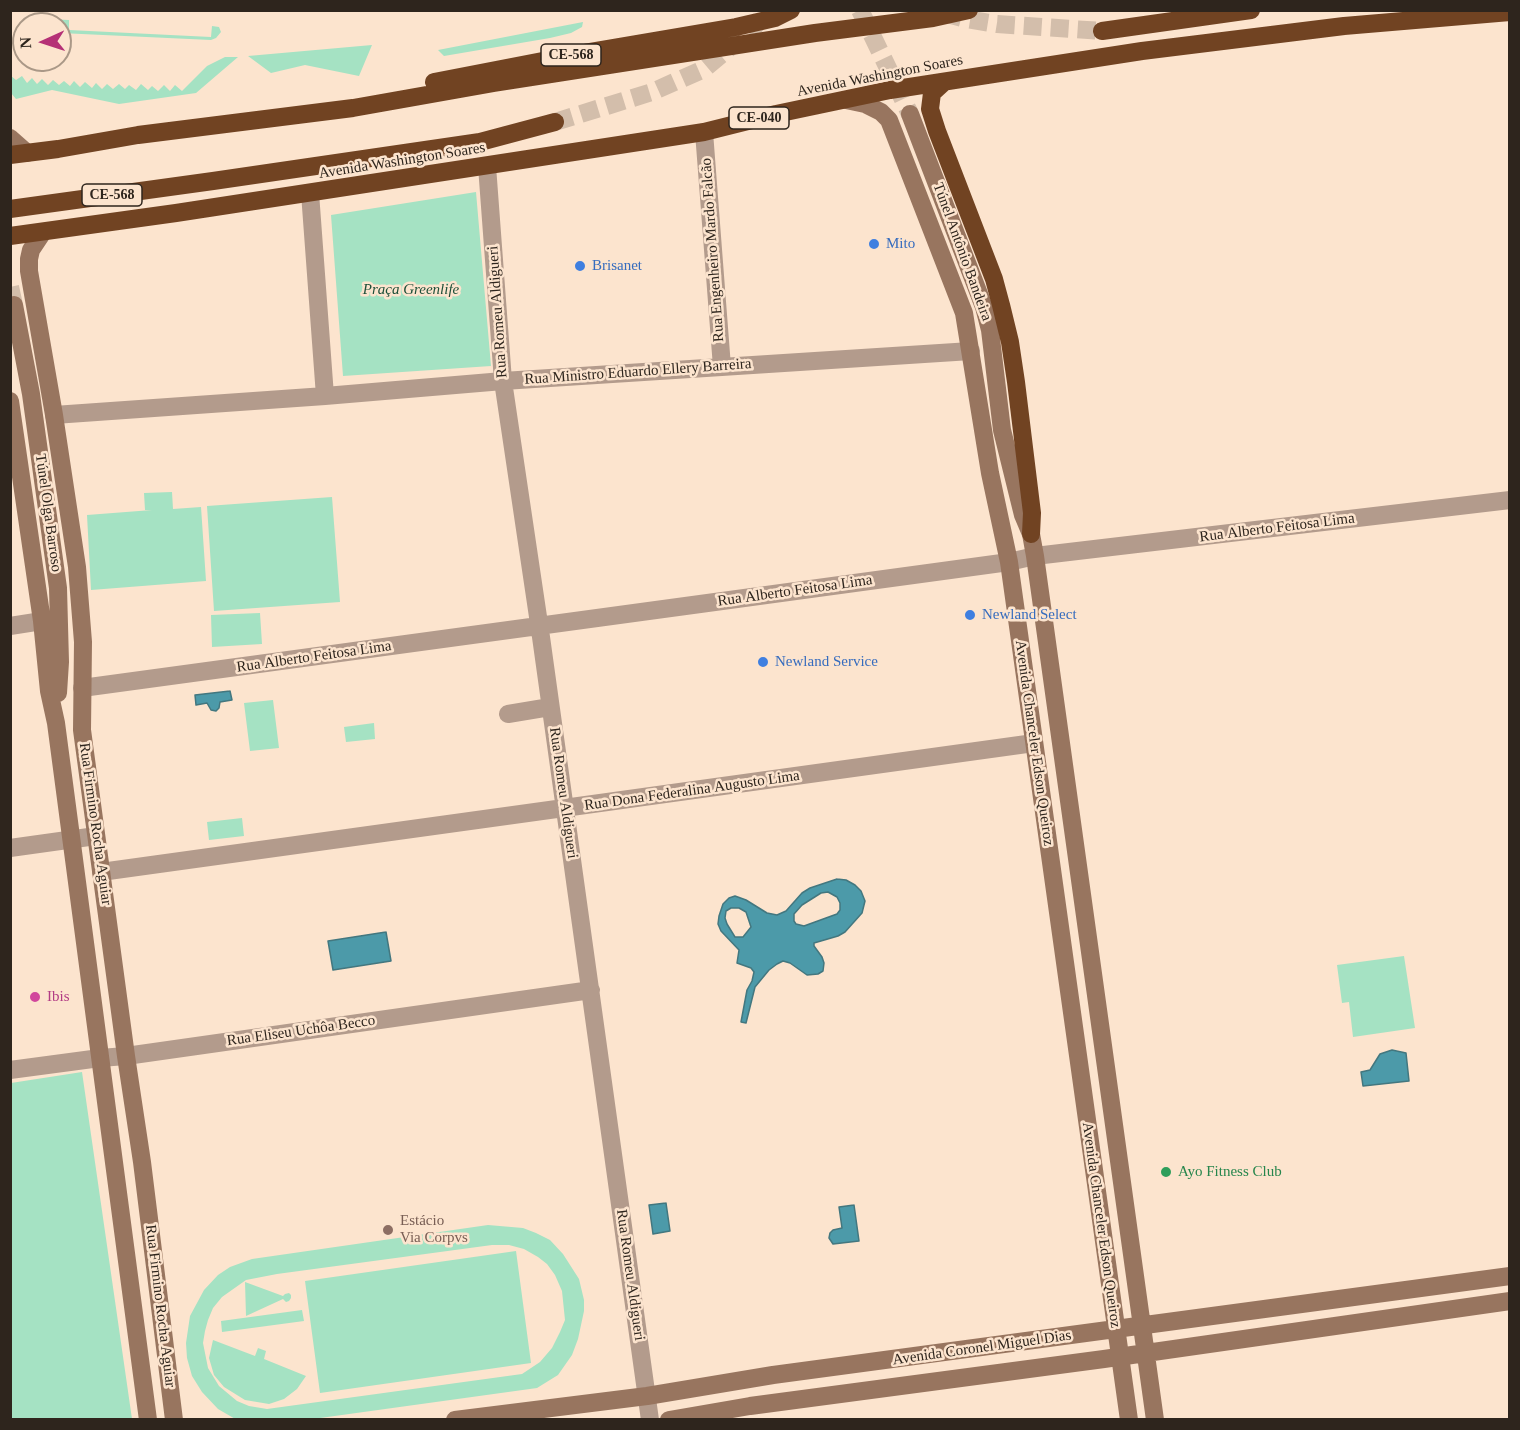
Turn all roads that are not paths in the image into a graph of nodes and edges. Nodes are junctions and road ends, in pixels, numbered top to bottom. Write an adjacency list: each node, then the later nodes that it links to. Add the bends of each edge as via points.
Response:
1 (791, 10): 8 (highway, CE-568, via 736,27 405,88)
2 (969, 10): 8 (highway)
3 (1251, 10): 5 (highway)
4 (1509, 12): 6 (highway, Avenida Washington Soares / CE-040, via 1344,26)
5 (1102, 31)
6 (944, 82): 7 (highway, Avenida Washington Soares / CE-040); 28 (highway, via 932,93 930,109 1001,304 1016,382 1032,513)
7 (846, 100): 11 (highway, Avenida Washington Soares / CE-040); 20 (main road, Avenida Chanceler Edson Queiroz, via 865,104 889,120 964,312)
8 (353, 108): 13 (highway)
9 (910, 114): 28 (main road, Túnel Antônio Bandeira, via 984,307 1002,430)
10 (555, 122): 16 (highway, CE-568, via 480,142)
11 (704, 132): 14 (highway, Avenida Washington Soares / CE-040); 21 (street, Rua Engenheiro Mardo Falcão)
12 (10, 138): 13 (main road)
13 (19, 154)
14 (487, 166): 15 (highway, Avenida Washington Soares / CE-040); 22 (street, Rua Romeu Aldigueri)
15 (310, 193): 17 (highway, Avenida Washington Soares / CE-040); 23 (street)
16 (10, 209)
17 (43, 232): 18 (highway, Avenida Washington Soares / CE-040); 25 (main road, Rua Firmino Rocha Aguiar, via 32,250 29,271)
18 (10, 236)
19 (14, 305): 37 (main road, Túnel Olga Barroso, via 32,394 58,588 60,662)
20 (970, 351): 21 (street, Rua Ministro Eduardo Ellery Barreira); 30 (main road, Avenida Chanceler Edson Queiroz)
21 (722, 367): 22 (street, Rua Ministro Eduardo Ellery Barreira)
22 (503, 381): 23 (street, Rua Ministro Eduardo Ellery Barreira); 33 (street, Rua Romeu Aldigueri)
23 (325, 396): 25 (street, Rua Ministro Eduardo Ellery Barreira)
24 (10, 401): 26 (main road, Rua Firmino Rocha Aguiar)
25 (54, 415): 34 (main road, Rua Firmino Rocha Aguiar, via 77,567)
26 (12, 420): 31 (main road, Rua Firmino Rocha Aguiar)
27 (1509, 500): 29 (street, Rua Alberto Feitosa Lima)
28 (1031, 534): 29 (main road, Avenida Chanceler Edson Queiroz)
29 (1035, 556): 30 (street, Rua Alberto Feitosa Lima); 46 (main road, Avenida Chanceler Edson Queiroz)
30 (1009, 562): 33 (street, Rua Alberto Feitosa Lima); 38 (main road, Avenida Chanceler Edson Queiroz)
31 (42, 621): 32 (street); 37 (main road, Rua Firmino Rocha Aguiar)
32 (10, 626)
33 (539, 626): 34 (street, Rua Alberto Feitosa Lima); 35 (street, Rua Romeu Aldigueri)
34 (82, 688): 40 (main road, Rua Firmino Rocha Aguiar, via 82,730)
35 (550, 707): 36 (street); 39 (street, Rua Romeu Aldigueri)
36 (508, 714)
37 (56, 723): 41 (main road, Rua Firmino Rocha Aguiar)
38 (1034, 743): 39 (street, Rua Dona Federalina Augusto Lima); 44 (main road, Avenida Chanceler Edson Queiroz)
39 (564, 809): 43 (street, Rua Dona Federalina Augusto Lima); 45 (street, Rua Romeu Aldigueri)
40 (96, 836): 41 (street); 43 (main road, Rua Firmino Rocha Aguiar)
41 (72, 839): 42 (street); 48 (main road, Rua Firmino Rocha Aguiar)
42 (10, 848)
43 (101, 872): 47 (main road, Rua Firmino Rocha Aguiar)
44 (1064, 954): 46 (main road); 51 (main road, Avenida Chanceler Edson Queiroz)
45 (591, 990): 47 (street, Rua Eliseu Uchôa Becco); 62 (street, Rua Romeu Aldigueri)
46 (1100, 1019): 50 (main road, Avenida Chanceler Edson Queiroz)
47 (126, 1056): 48 (street, Rua Eliseu Uchôa Becco); 64 (main road, Rua Firmino Rocha Aguiar)
48 (100, 1058): 49 (street, Rua Eliseu Uchôa Becco); 63 (main road, Rua Firmino Rocha Aguiar)
49 (10, 1070)
50 (1123, 1186): 51 (main road); 56 (main road, Avenida Chanceler Edson Queiroz)
51 (1096, 1190): 57 (main road, Avenida Chanceler Edson Queiroz)
52 (1509, 1276): 53 (main road, Avenida Coronel Miguel Dias)
53 (1374, 1294): 55 (main road); 56 (main road, Avenida Coronel Miguel Dias)
54 (1509, 1301): 55 (main road, Avenida Coronel Miguel Dias)
55 (1378, 1320): 58 (main road, Avenida Coronel Miguel Dias)
56 (1143, 1326): 57 (main road, Avenida Coronel Miguel Dias); 58 (main road, Avenida Chanceler Edson Queiroz)
57 (1116, 1330): 59 (main road, Avenida Chanceler Edson Queiroz); 60 (main road, Avenida Coronel Miguel Dias)
58 (1146, 1353): 59 (main road, Avenida Coronel Miguel Dias); 69 (main road, Avenida Chanceler Edson Queiroz)
59 (1120, 1356): 61 (main road, Avenida Coronel Miguel Dias); 68 (main road, Avenida Chanceler Edson Queiroz)
60 (843, 1367): 61 (main road); 62 (main road, Avenida Coronel Miguel Dias)
61 (846, 1393): 67 (main road, Avenida Coronel Miguel Dias)
62 (647, 1395): 65 (main road, Avenida Coronel Miguel Dias); 66 (street, Rua Romeu Aldigueri)
63 (148, 1419)
64 (174, 1419)
65 (455, 1419)
66 (650, 1419)
67 (669, 1419)
68 (1129, 1419)
69 (1155, 1419)

